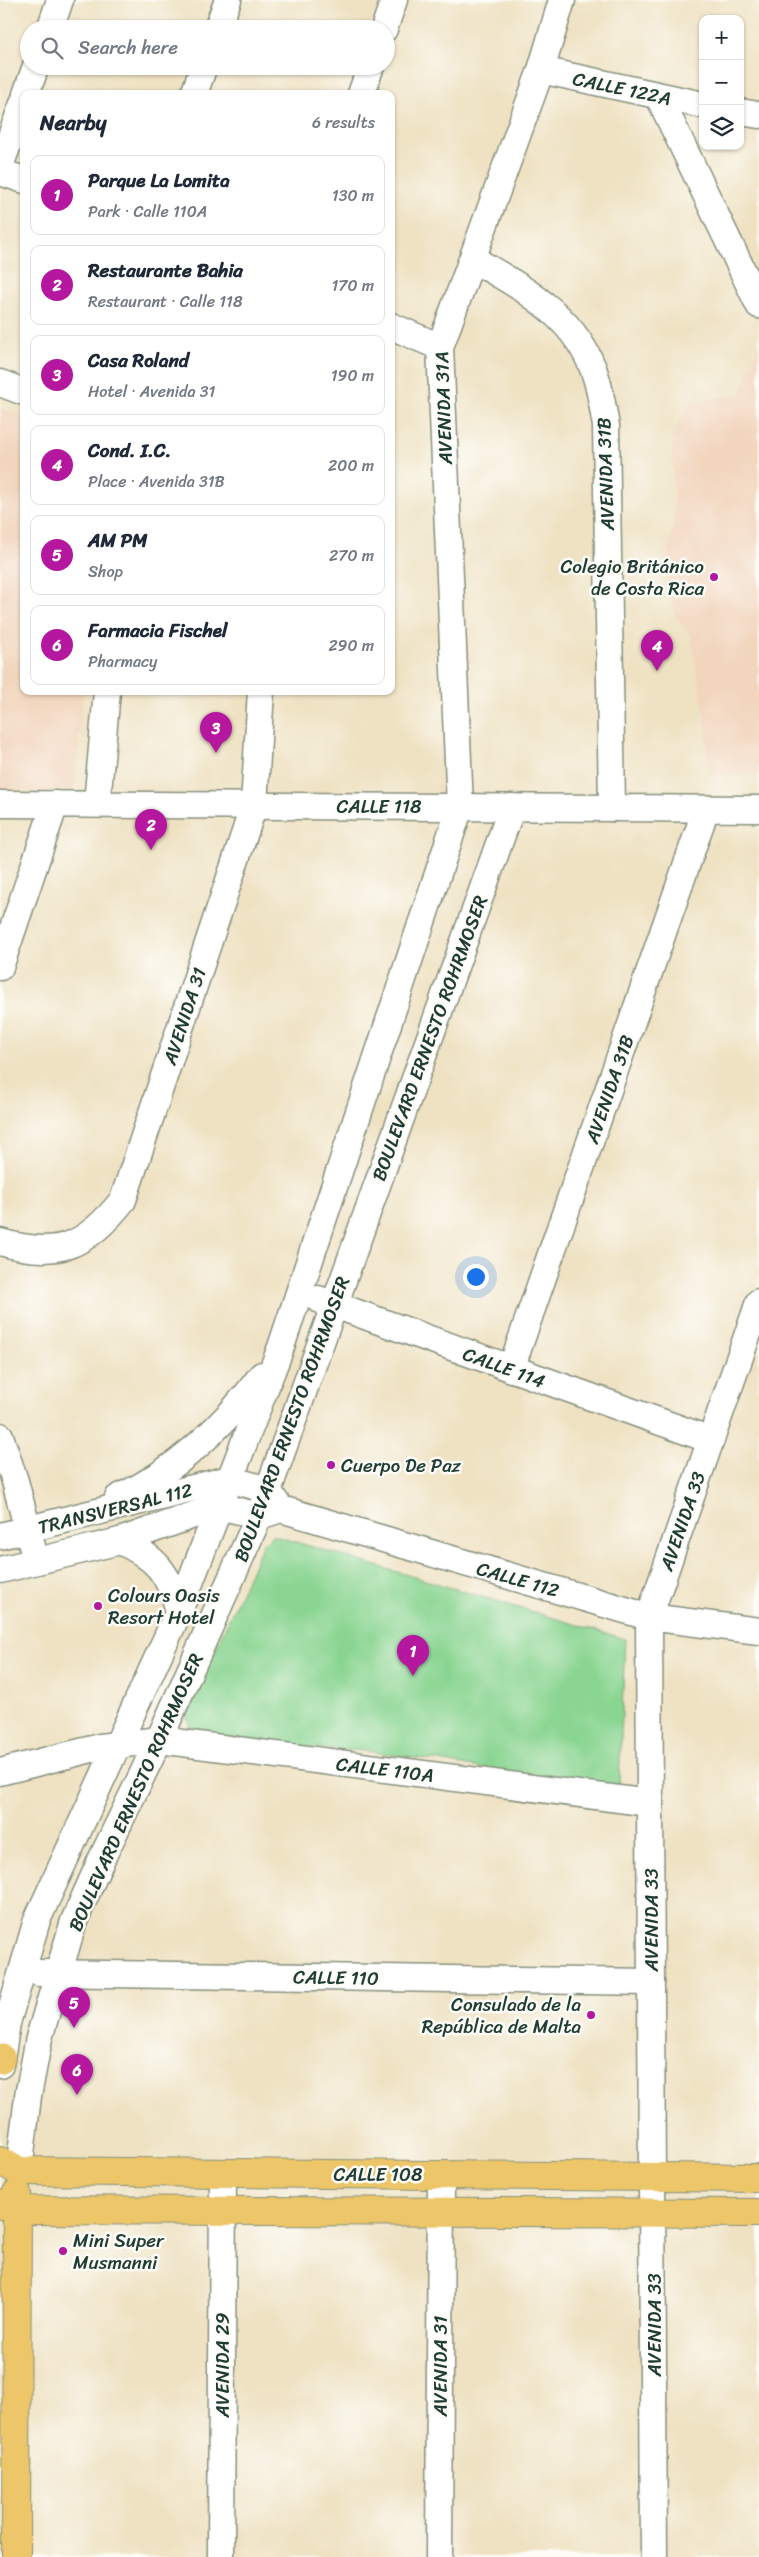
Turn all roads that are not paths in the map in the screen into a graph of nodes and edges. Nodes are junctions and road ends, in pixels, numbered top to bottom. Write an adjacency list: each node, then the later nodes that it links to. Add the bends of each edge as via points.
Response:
1 (60, 0): 5 (street)
2 (228, 0): 6 (street)
3 (394, 0): 7 (street)
4 (562, 0): 8 (street, AVENIDA 31A)
5 (53, 20)
6 (221, 20)
7 (387, 20)
8 (541, 70): 15 (street, CALLE 122A); 23 (street, AVENIDA 31A)
9 (33, 75): 12 (street)
10 (201, 75): 13 (street)
11 (368, 75): 14 (street)
12 (27, 90)
13 (195, 90)
14 (363, 90)
15 (659, 97): 16 (street, CALLE 122A); 24 (street)
16 (699, 104)
17 (20, 112): 20 (street)
18 (744, 113): 19 (street)
19 (759, 115)
20 (0, 166)
21 (0, 172): 22 (street)
22 (20, 179)
23 (473, 259): 26 (street, AVENIDA 31A); 37 (street, AVENIDA 31B, via 535,296 572,330 596,377 606,426)
24 (759, 305)
25 (395, 328): 26 (street)
26 (440, 347): 35 (street, AVENIDA 31A)
27 (0, 383): 28 (street)
28 (20, 390)
29 (107, 695): 33 (street)
30 (261, 695): 34 (street, AVENIDA 31)
31 (0, 804): 32 (street, CALLE 118)
32 (55, 804): 33 (street, CALLE 118); 40 (street)
33 (97, 804): 34 (street, CALLE 118)
34 (254, 805): 35 (street, CALLE 118); 41 (street, AVENIDA 31, via 123,1200 84,1240 55,1250 20,1248)
35 (460, 807): 36 (street, CALLE 118); 42 (street, BOULEVARD ERNESTO ROHRMOSER)
36 (512, 807): 37 (street, CALLE 118); 44 (street, BOULEVARD ERNESTO ROHRMOSER)
37 (612, 808): 38 (street, CALLE 118)
38 (706, 809): 39 (street, CALLE 118); 46 (street, AVENIDA 31B)
39 (759, 809)
40 (0, 968)
41 (0, 1242)
42 (298, 1292): 44 (street, CALLE 114); 45 (street, BOULEVARD ERNESTO ROHRMOSER)
43 (759, 1302): 48 (street, AVENIDA 33)
44 (333, 1305): 46 (street, CALLE 114); 50 (street, BOULEVARD ERNESTO ROHRMOSER)
45 (280, 1350): 49 (street, BOULEVARD ERNESTO ROHRMOSER); 52 (street, via 248,1393 212,1432 171,1466)
46 (511, 1369): 48 (street, CALLE 114)
47 (0, 1436): 53 (street)
48 (711, 1440): 59 (street, AVENIDA 33)
49 (229, 1478): 50 (street, CALLE 112); 51 (street, BOULEVARD ERNESTO ROHRMOSER); 52 (street, TRANSVERSAL 112)
50 (269, 1505): 51 (street, CALLE 112); 59 (street, CALLE 112); 61 (street, BOULEVARD ERNESTO ROHRMOSER)
51 (219, 1506): 55 (street, TRANSVERSAL 112); 58 (street, BOULEVARD ERNESTO ROHRMOSER)
52 (78, 1517): 53 (street, TRANSVERSAL 112)
53 (28, 1530): 54 (street, TRANSVERSAL 112); 56 (street)
54 (0, 1536)
55 (120, 1541): 56 (street, TRANSVERSAL 112); 58 (street, via 142,1551 160,1567 173,1588)
56 (36, 1561): 57 (street, TRANSVERSAL 112)
57 (0, 1570)
58 (179, 1611): 62 (street, BOULEVARD ERNESTO ROHRMOSER)
59 (649, 1617): 60 (street, CALLE 112); 64 (street, AVENIDA 33)
60 (759, 1631)
61 (159, 1740): 62 (street, CALLE 110A); 64 (street, CALLE 110A); 66 (street, BOULEVARD ERNESTO ROHRMOSER, via 102,1858)
62 (119, 1745): 63 (street, CALLE 110A); 65 (street, BOULEVARD ERNESTO ROHRMOSER, via 37,1920)
63 (0, 1772)
64 (650, 1803): 67 (street, AVENIDA 33)
65 (21, 1972): 66 (street, CALLE 110); 68 (street, BOULEVARD ERNESTO ROHRMOSER)
66 (56, 1973): 67 (street, CALLE 110); 69 (street, BOULEVARD ERNESTO ROHRMOSER)
67 (651, 1982): 72 (street, AVENIDA 33)
68 (0, 2061)
69 (10, 2166): 70 (main road, CALLE 108); 74 (main road, BOULEVARD ERNESTO ROHRMOSER)
70 (223, 2173): 71 (main road, CALLE 108); 75 (street, AVENIDA 29)
71 (441, 2175): 72 (main road, CALLE 108); 76 (street, AVENIDA 31)
72 (652, 2177): 73 (main road, CALLE 108); 77 (street, AVENIDA 33)
73 (759, 2178)
74 (8, 2207): 75 (main road, CALLE 108); 79 (main road, BOULEVARD ERNESTO ROHRMOSER)
75 (224, 2211): 76 (main road, CALLE 108); 80 (street, AVENIDA 29)
76 (440, 2212): 77 (main road, CALLE 108); 81 (street, AVENIDA 31)
77 (653, 2213): 78 (main road, CALLE 108); 82 (street, AVENIDA 33)
78 (759, 2213)
79 (16, 2557)
80 (221, 2557)
81 (439, 2557)
82 (654, 2557)

